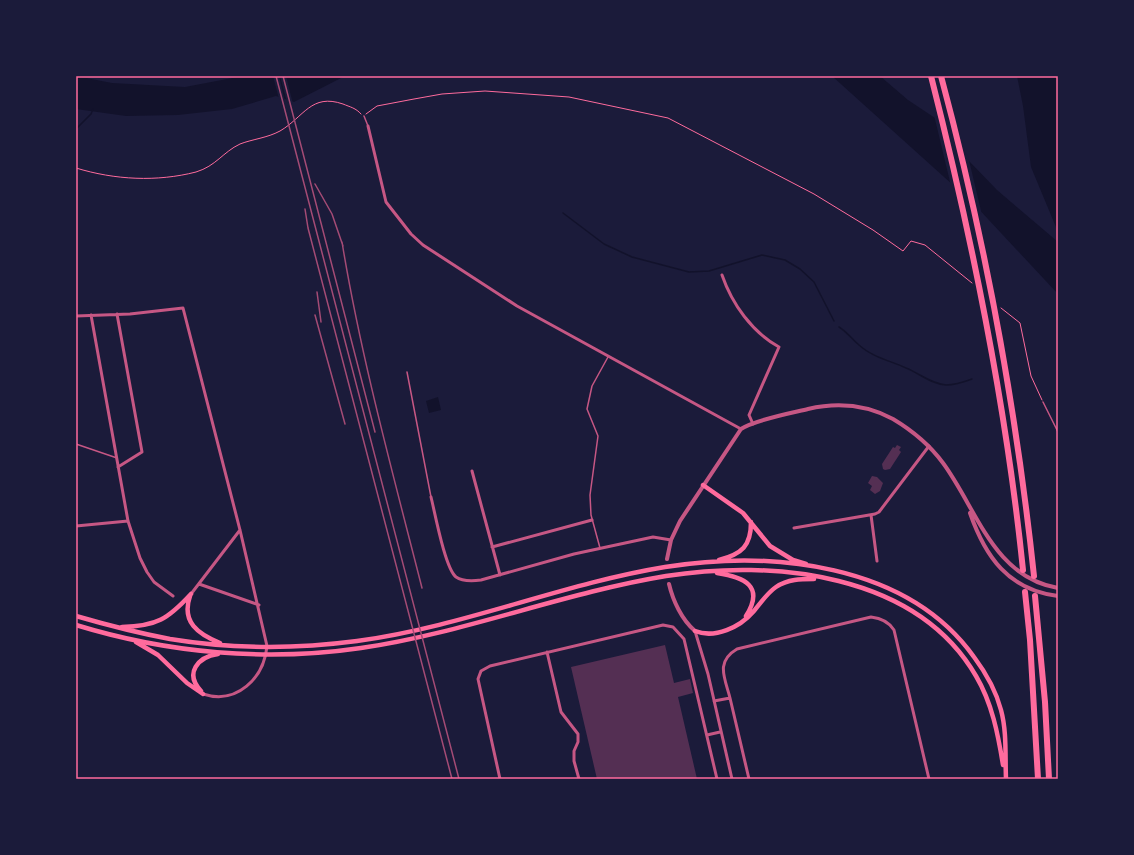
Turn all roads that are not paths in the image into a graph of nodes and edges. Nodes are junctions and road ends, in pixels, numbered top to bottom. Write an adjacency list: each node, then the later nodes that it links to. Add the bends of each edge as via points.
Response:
1 (931, 76): 37 (highway, via 963,208 991,345 1009,456)
2 (942, 76): 40 (highway, via 1000,336 1019,453)
3 (364, 116): 4 (lane)
4 (368, 126): 9 (street, via 386,202 423,246 517,306)
5 (722, 275): 12 (street, via 747,320 764,338 780,347 749,415)
6 (117, 314): 7 (street); 18 (street, via 142,452); 29 (street, via 183,308)
7 (90, 315): 8 (street); 17 (street)
8 (76, 316)
9 (608, 357): 13 (street); 24 (lane, via 592,386 587,409 598,436 590,495)
10 (407, 372): 21 (lane)
11 (1043, 402): 14 (lane)
12 (753, 424): 13 (street); 16 (street, via 824,406 853,405 891,418)
13 (741, 429): 20 (street)
14 (1058, 432)
15 (76, 444): 17 (lane)
16 (930, 446): 22 (street, via 948,470); 23 (street, via 879,512)
17 (117, 458): 18 (street)
18 (118, 467): 25 (street)
19 (472, 471): 31 (street)
20 (703, 485): 26 (main road, via 732,504); 30 (street)
21 (431, 497): 39 (street, via 448,563 456,577 464,581)
22 (967, 505): 44 (street, via 1004,560 1035,581); 49 (street, via 978,535 992,560 1020,584)
23 (871, 515): 28 (street); 34 (street)
24 (592, 520): 31 (street); 32 (lane)
25 (128, 521): 27 (street); 47 (street, via 147,572 157,585)
26 (751, 522): 35 (main road, via 750,538 745,547 726,558); 36 (main road, via 764,540 774,548 793,560)
27 (76, 526)
28 (794, 528)
29 (240, 530): 42 (street); 50 (street)
30 (671, 540): 32 (street, via 653,538); 33 (street)
31 (492, 547): 39 (street)
32 (600, 548): 39 (street)
33 (667, 559)
34 (877, 561)
35 (704, 563): 36 (main road, via 762,562); 57 (main road, via 655,569 601,581 398,634 338,643)
36 (816, 568): 71 (main road, via 866,580 894,590 926,608 963,642 987,677 998,702 1004,728)
37 (1023, 570)
38 (704, 572): 41 (main road, via 762,571); 52 (main road, via 737,577 747,582 752,592 752,603); 59 (main road, via 602,589 400,642 338,651 277,655)
39 (500, 575)
40 (1034, 576)
41 (832, 580): 52 (main road, via 804,579 785,582 771,592); 71 (main road, via 870,590 900,603 930,623 956,648 970,667 986,697 997,732)
42 (199, 584): 46 (street); 50 (street)
43 (669, 584): 55 (street, via 676,605)
44 (1058, 588)
45 (1025, 592): 72 (highway)
46 (191, 594): 54 (main road, via 166,618 137,627); 57 (main road, via 187,605 195,629)
47 (173, 596)
48 (1036, 596): 73 (highway)
49 (1058, 596)
50 (259, 605): 60 (street, via 266,638 266,658 256,678 227,696 216,698)
51 (76, 616): 54 (main road)
52 (743, 621): 55 (main road, via 718,632 705,634)
53 (76, 625): 56 (main road)
54 (113, 627): 57 (main road, via 170,639)
55 (695, 631): 62 (street)
56 (131, 640): 59 (main road); 60 (main road, via 158,655 186,683)
57 (225, 645)
58 (547, 652): 64 (street, via 659,625 673,627 681,634 686,645); 65 (street, via 490,666 479,674); 66 (street, via 561,712 578,734 574,761)
59 (230, 654): 60 (main road, via 210,656 197,663 195,683)
60 (203, 694)
61 (730, 698): 62 (street); 69 (street); 70 (street, via 723,663 725,657 737,649 872,617 879,618 891,625 894,630)
62 (714, 701): 63 (street)
63 (720, 732): 64 (street); 68 (street)
64 (707, 735): 67 (street)
65 (500, 779)
66 (579, 779)
67 (718, 779)
68 (732, 779)
69 (749, 779)
70 (929, 779)
71 (1005, 779)
72 (1038, 779)
73 (1049, 779)

